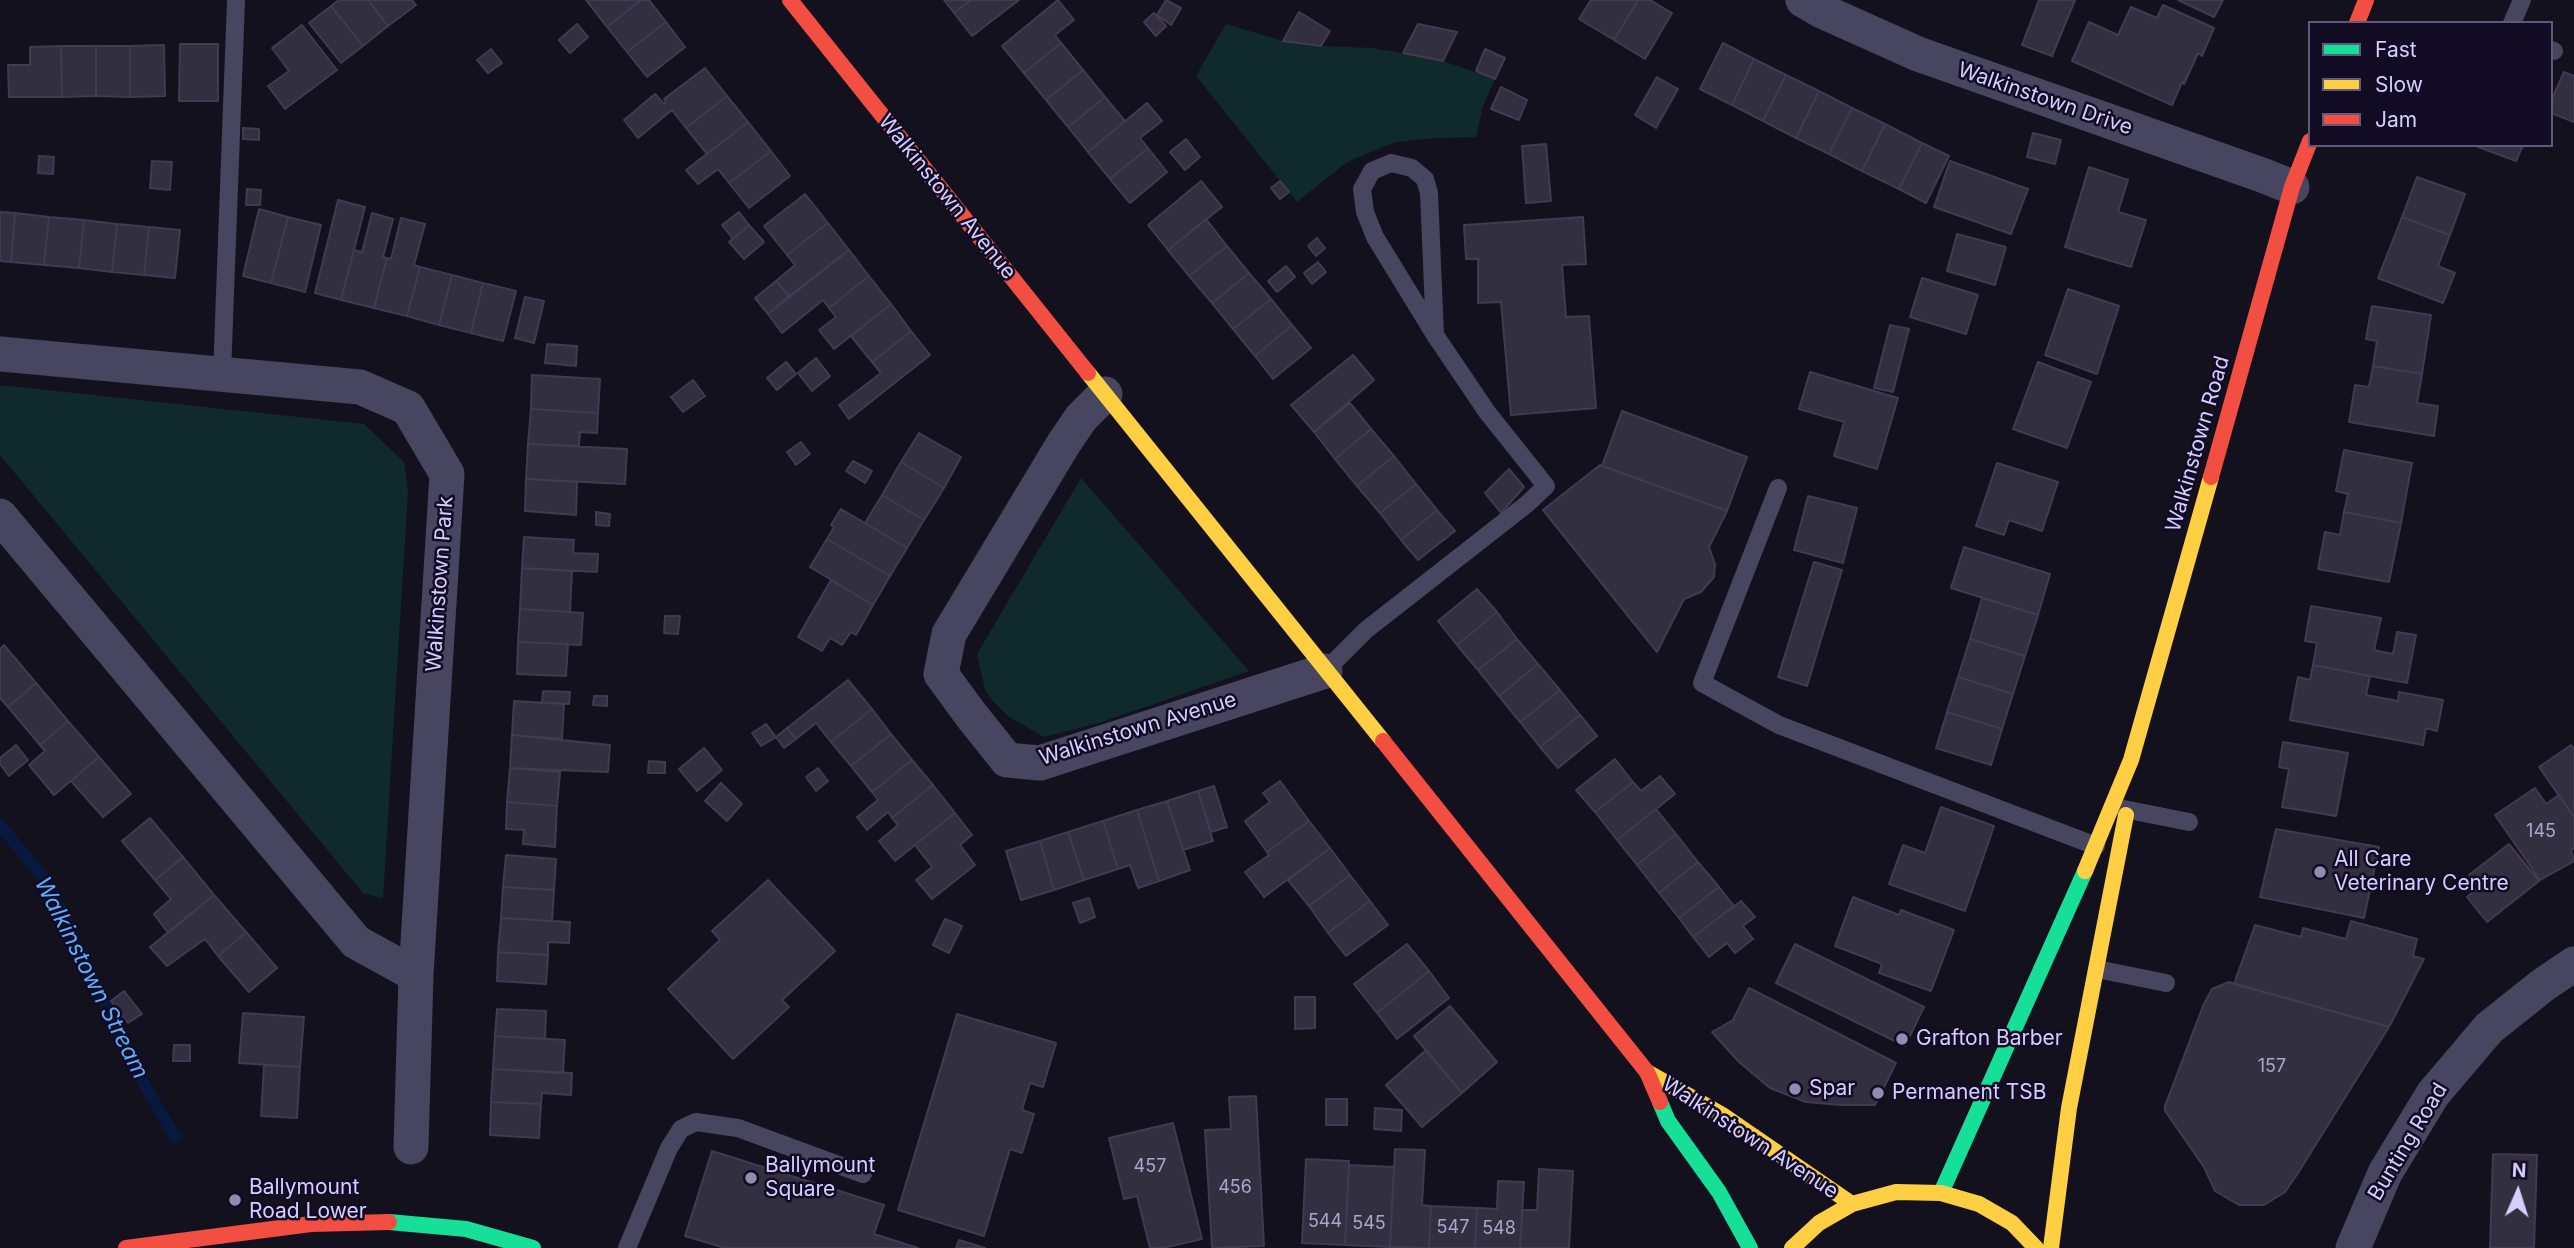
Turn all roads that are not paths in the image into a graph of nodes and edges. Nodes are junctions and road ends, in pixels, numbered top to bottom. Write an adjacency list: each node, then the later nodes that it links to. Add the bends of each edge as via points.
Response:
1 (236, 0): 12 (lane)
2 (790, 0): 13 (main road, Walkinstown Avenue)
3 (1802, 0): 9 (street, Walkinstown Drive, via 1918,54)
4 (2367, 0): 6 (main road)
5 (2522, 0): 7 (lane)
6 (2358, 21)
7 (2513, 21)
8 (2308, 146): 9 (main road, Walkinstown Road)
9 (2292, 187): 17 (main road, Walkinstown Road)
10 (1435, 335): 10 (lane, via 1375,237 1365,212 1362,189 1372,171 1391,163 1412,168 1425,179 1429,193); 16 (lane, via 1487,412 1546,486 1366,630)
11 (0, 354): 12 (street, Walkinstown Park)
12 (222, 374): 22 (street, Walkinstown Park, via 360,387 408,408 447,474)
13 (1105, 394): 16 (main road, Walkinstown Avenue); 16 (street, Walkinstown Avenue, via 1064,443 949,634 941,674 971,715 1007,760 1040,763)
14 (1779, 488): 19 (lane, via 1702,683 1779,725)
15 (0, 516): 22 (street, via 356,942)
16 (1325, 671): 24 (main road, Walkinstown Avenue)
17 (2119, 807): 18 (lane); 19 (main road, Walkinstown Road); 21 (main road, Walkinstown Road)
18 (2189, 822)
19 (2096, 846): 27 (main road, Walkinstown Road)
20 (2574, 964): 37 (street, Bunting Road, via 2489,1028 2433,1094 2385,1173)
21 (2097, 970): 23 (lane); 36 (main road, Walkinstown Road, via 2069,1108)
22 (416, 975): 25 (street, Walkinstown Park)
23 (2166, 983)
24 (1647, 1072): 28 (main road, Walkinstown Avenue, via 1724,1116); 33 (main road, Walkinstown Avenue, via 1668,1121 1719,1192)
25 (411, 1147)
26 (863, 1174): 32 (lane, via 738,1128 696,1122 681,1129 669,1148)
27 (1941, 1193): 28 (main road, via 1896,1192); 35 (main road, via 1979,1203 2012,1223)
28 (1852, 1204): 34 (main road, via 1819,1223)
29 (155, 1246): 30 (main road); 31 (main road, via 311,1224 379,1221 466,1229)
30 (126, 1248)
31 (533, 1248)
32 (627, 1248)
33 (1750, 1248)
34 (1792, 1248)
35 (2036, 1248)
36 (2051, 1248)
37 (2353, 1248)

